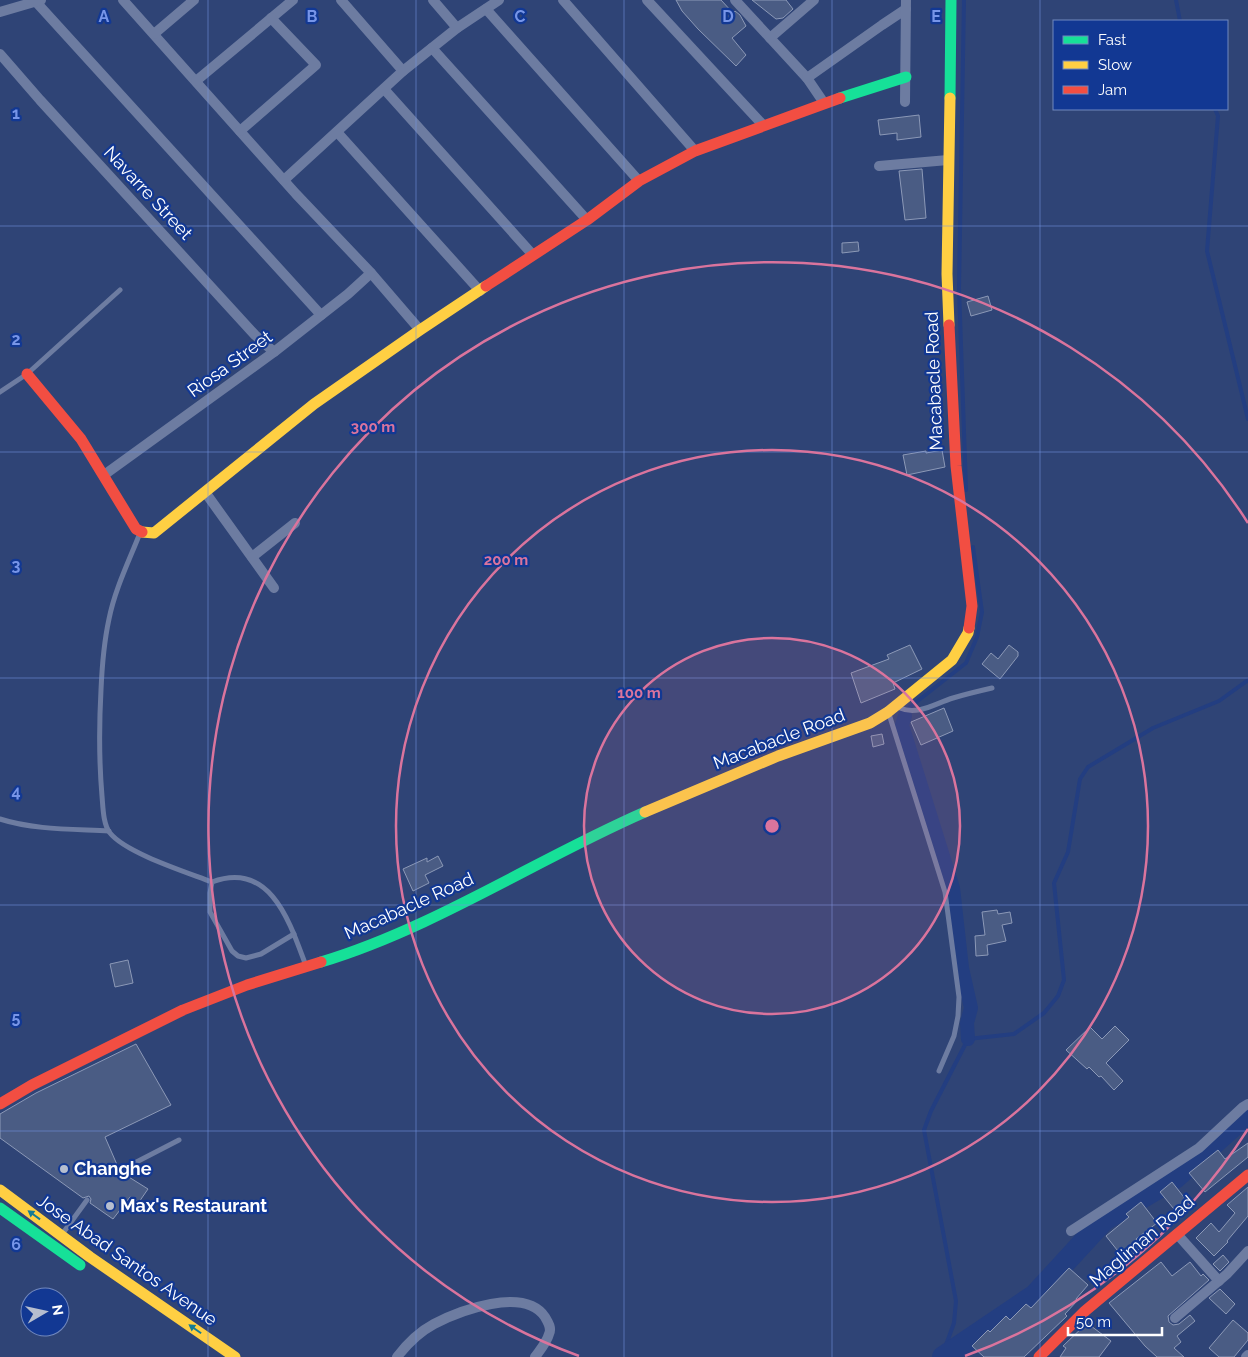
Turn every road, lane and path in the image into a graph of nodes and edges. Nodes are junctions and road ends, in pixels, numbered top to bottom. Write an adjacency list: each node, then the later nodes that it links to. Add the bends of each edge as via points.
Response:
1 (123, 0): 18 (street)
2 (194, 0): 18 (street)
3 (293, 0): 16 (street)
4 (341, 0): 22 (street)
5 (433, 0): 17 (street)
6 (499, 0): 14 (street)
7 (563, 0): 32 (street)
8 (647, 0): 29 (street)
9 (735, 0): 19 (street)
10 (814, 0): 19 (street)
11 (951, 0): 33 (main road, Macabacle Road)
12 (39, 1): 15 (street); 42 (street)
13 (906, 5): 23 (street); 24 (street)
14 (486, 9): 17 (street); 36 (street)
15 (0, 12)
16 (271, 18): 25 (street); 30 (street, via 316,65)
17 (457, 28): 20 (street)
18 (154, 34): 25 (street)
19 (770, 38): 24 (street)
20 (432, 48): 22 (street); 37 (street)
21 (0, 54): 44 (street, Navarre Street)
22 (403, 71): 26 (street)
23 (906, 77): 27 (street); 28 (main road)
24 (807, 78): 28 (street)
25 (196, 82): 30 (street)
26 (384, 89): 31 (street); 38 (street)
27 (905, 102)
28 (824, 103): 29 (main road)
29 (764, 125): 32 (main road)
30 (240, 131): 35 (street)
31 (336, 132): 35 (street); 41 (street)
32 (695, 151): 36 (main road)
33 (948, 160): 34 (street); 54 (main road, Macabacle Road, via 947,274 956,466 971,619 968,633 952,660)
34 (879, 166)
35 (284, 180): 39 (street)
36 (640, 180): 37 (main road)
37 (587, 220): 38 (main road)
38 (534, 255): 41 (main road)
39 (371, 273): 42 (street, Riosa Street); 43 (street)
40 (120, 290): 45 (lane)
41 (480, 291): 43 (main road)
42 (321, 315): 44 (street, Riosa Street)
43 (420, 330): 48 (main road, via 314,404)
44 (274, 352): 47 (street, Riosa Street)
45 (27, 374): 46 (lane); 47 (main road, via 80,439)
46 (0, 392)
47 (104, 475): 50 (main road)
48 (205, 492): 50 (main road, via 154,533); 51 (street)
49 (295, 523): 51 (street)
50 (140, 532): 57 (lane, via 109,618 103,653 100,767)
51 (252, 557): 52 (street)
52 (274, 588)
53 (992, 688): 54 (lane, via 923,709 907,711)
54 (898, 704): 55 (main road, Macabacle Road)
55 (888, 712): 60 (main road, Macabacle Road, via 870,723 778,756 617,824 414,926 354,951); 61 (lane, via 946,892 959,997 954,1036)
56 (0, 819): 57 (lane, via 44,827)
57 (109, 831): 58 (lane, via 120,843)
58 (212, 882): 59 (lane, via 239,876 262,886 278,901); 59 (lane, via 210,912 238,956 246,958 261,954)
59 (294, 934): 60 (lane)
60 (306, 966): 62 (main road, Macabacle Road, via 183,1010)
61 (939, 1071)
62 (0, 1104)
63 (1248, 1104): 70 (street, via 1199,1148)
64 (179, 1140): 65 (lane)
65 (119, 1171)
66 (1248, 1175): 71 (main road, Magliman Road)
67 (0, 1190): 72 (main road, Jose Abad Santos Avenue, one-way to 67)
68 (87, 1200): 72 (lane)
69 (2, 1213): 74 (main road, Jose Abad Santos Avenue)
70 (1071, 1231)
71 (1177, 1234): 75 (street); 80 (main road, Magliman Road, via 1085,1311)
72 (62, 1235): 77 (main road, Jose Abad Santos Avenue, one-way to 72)
73 (1248, 1251): 75 (street)
74 (89, 1271)
75 (1219, 1281): 76 (street)
76 (1175, 1318)
77 (235, 1357)
78 (397, 1357): 79 (street, via 408,1343 433,1324 473,1308 508,1302 533,1306 548,1322 549,1335)
79 (535, 1357)
80 (1039, 1357)

